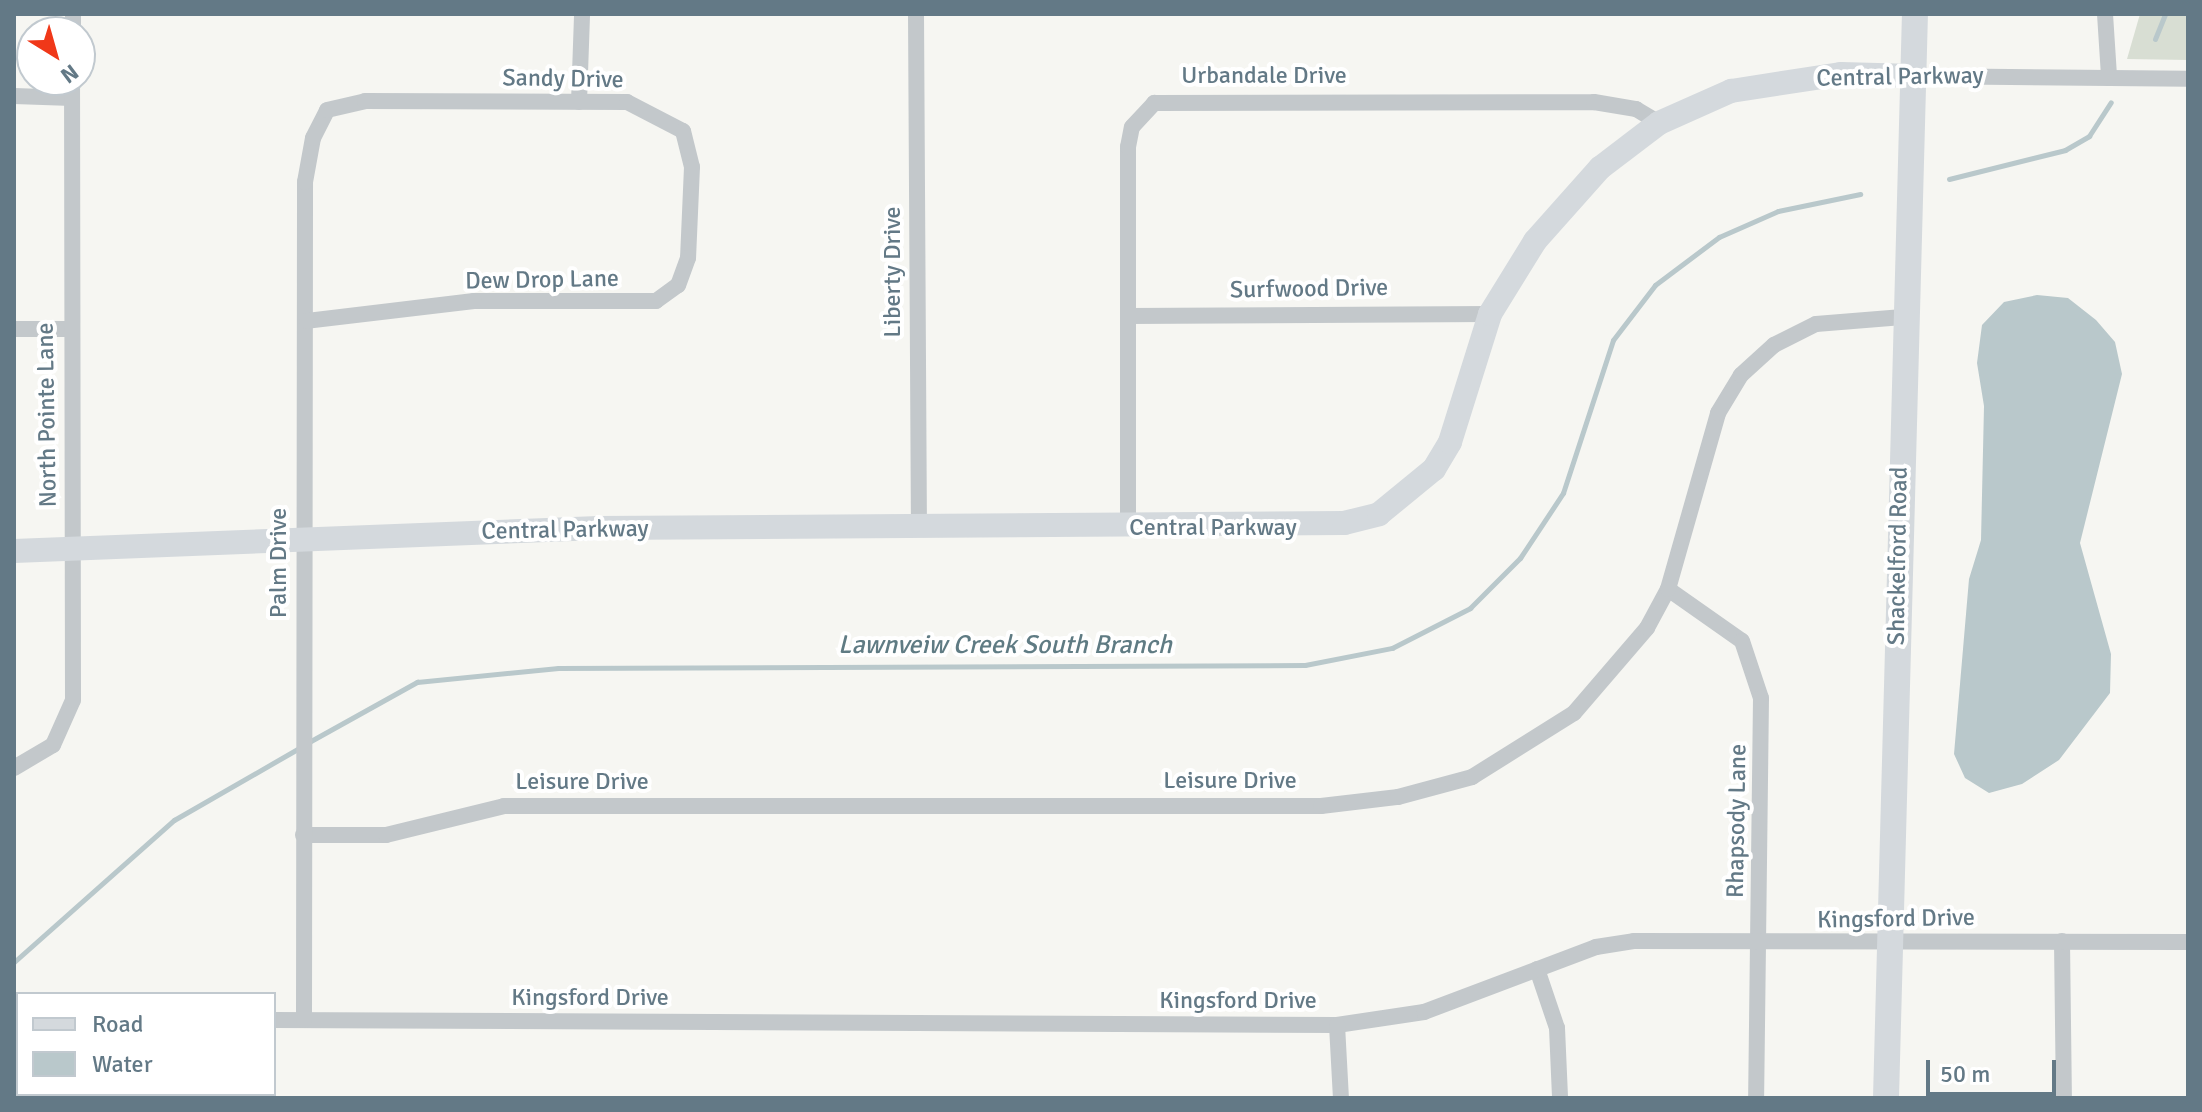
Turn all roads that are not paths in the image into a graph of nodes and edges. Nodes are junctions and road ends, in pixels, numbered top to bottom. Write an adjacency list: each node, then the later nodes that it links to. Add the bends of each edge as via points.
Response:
1 (582, 14): 10 (street)
2 (916, 14): 21 (street, Liberty Drive)
3 (1915, 14): 5 (main road, Shackelford Road)
4 (2105, 14): 6 (street)
5 (1914, 76): 6 (street, Central Parkway); 12 (street, Central Parkway, via 1768,83); 16 (main road, Shackelford Road)
6 (2109, 76): 7 (street, Central Parkway)
7 (2188, 79)
8 (14, 96): 9 (street)
9 (72, 98): 19 (street, North Pointe Lane)
10 (579, 102): 11 (street, Sandy Drive, via 365,101); 13 (street, Sandy Drive, via 627,102 683,131 692,212)
11 (327, 110): 17 (street, Palm Drive, via 305,182)
12 (1659, 123): 14 (street, Central Parkway, via 1570,198); 15 (street, Urbandale Drive, via 1636,109 1594,102 1154,103 1132,127 1128,147)
13 (678, 285): 17 (street, Dew Drop Lane, via 656,301 474,301)
14 (1490, 314): 15 (street, Surfwood Drive); 20 (street, Central Parkway, via 1450,442 1410,493 1379,514 1309,529)
15 (1129, 316): 20 (street, Urbandale Drive)
16 (1903, 317): 25 (street, Leisure Drive, via 1816,324 1774,345 1741,375 1718,413); 29 (main road, Shackelford Road)
17 (307, 321): 22 (street, Palm Drive)
18 (14, 329): 19 (street)
19 (69, 329): 23 (street, North Pointe Lane)
20 (1128, 527): 21 (street, Central Parkway)
21 (919, 529): 22 (street, Central Parkway, via 584,528)
22 (302, 542): 23 (street, Central Parkway); 27 (street, Palm Drive)
23 (73, 548): 24 (street, Central Parkway); 26 (street, North Pointe Lane, via 73,700 53,745)
24 (14, 551)
25 (1668, 589): 27 (street, Leisure Drive, via 1604,684 1541,739 1472,777 1398,797 1321,806 504,806 386,835); 31 (street, Rhapsody Lane, via 1720,620 1755,666 1765,774)
26 (14, 768)
27 (303, 835): 34 (street, Palm Drive)
28 (2062, 941): 29 (street, Kingsford Drive); 30 (street, Kingsford Drive); 40 (street)
29 (1890, 942): 31 (street, Kingsford Drive); 39 (main road, Shackelford Road)
30 (2188, 942)
31 (1758, 946): 32 (street, Kingsford Drive, via 1634,941); 38 (street, Rhapsody Lane)
32 (1537, 969): 35 (street, Kingsford Drive, via 1424,1012); 37 (street, via 1557,1028)
33 (276, 1020): 34 (street, Kingsford Drive)
34 (304, 1020): 35 (street, Kingsford Drive)
35 (1337, 1025): 36 (street)
36 (1341, 1098)
37 (1560, 1098)
38 (1756, 1098)
39 (1886, 1098)
40 (2064, 1098)

